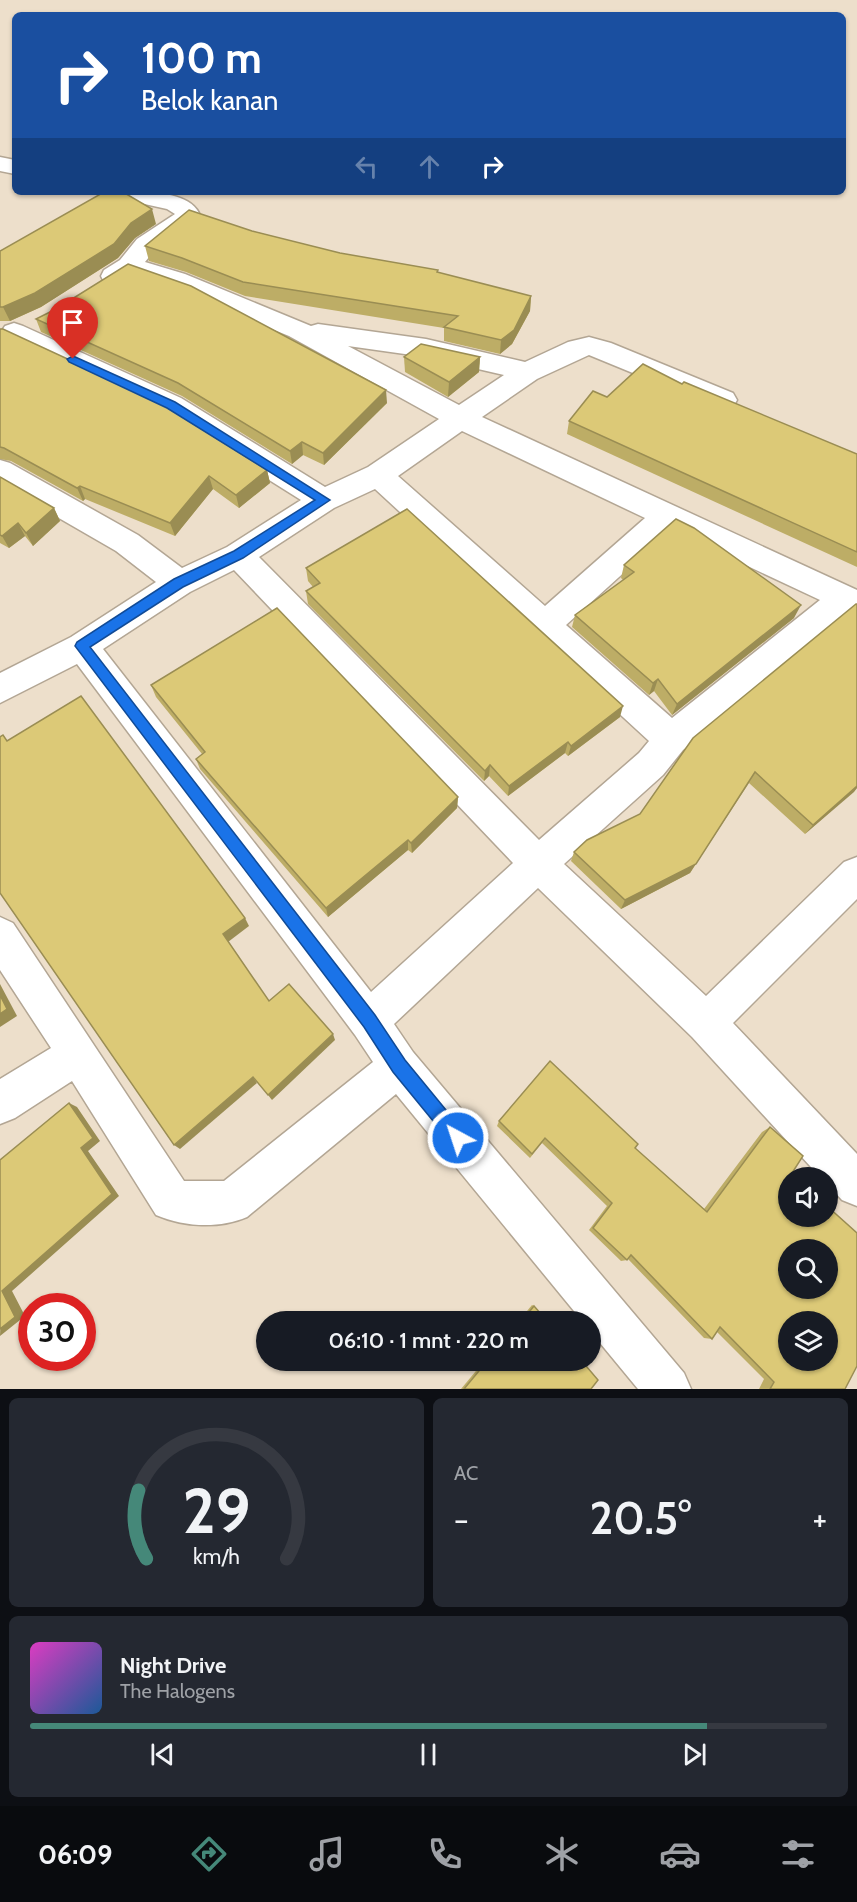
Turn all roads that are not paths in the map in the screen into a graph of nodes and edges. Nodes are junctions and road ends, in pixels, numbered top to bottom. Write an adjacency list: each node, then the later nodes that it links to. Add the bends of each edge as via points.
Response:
1 (135, 195): 2 (street, via 175,204 187,213 183,220 146,244)
2 (129, 266): 3 (street); 5 (street, via 176,279)
3 (92, 290)
4 (41, 319): 6 (street)
5 (298, 330): 7 (street, via 426,348); 9 (street)
6 (7, 332): 12 (street, via 171,405)
7 (528, 372): 8 (street, via 589,346); 9 (street)
8 (750, 411)
9 (460, 418): 11 (street); 13 (street)
10 (0, 471): 15 (street, via 127,543)
11 (378, 475): 12 (street); 17 (street)
12 (324, 500): 14 (street)
13 (668, 515): 16 (street); 17 (street)
14 (238, 555): 15 (street); 21 (street)
15 (178, 583): 18 (street)
16 (851, 601): 20 (street)
17 (545, 625): 20 (street)
18 (82, 646): 19 (street); 24 (street)
19 (0, 689)
20 (671, 739): 21 (street, via 651,764)
21 (538, 864): 24 (street); 25 (street)
22 (857, 874): 25 (street)
23 (0, 936): 26 (street)
24 (369, 1021): 27 (street)
25 (706, 1023): 29 (street)
26 (78, 1054): 27 (street, via 171,1200 185,1203 232,1203); 28 (street)
27 (399, 1066): 30 (street)
28 (0, 1103)
29 (857, 1185)
30 (668, 1389)

